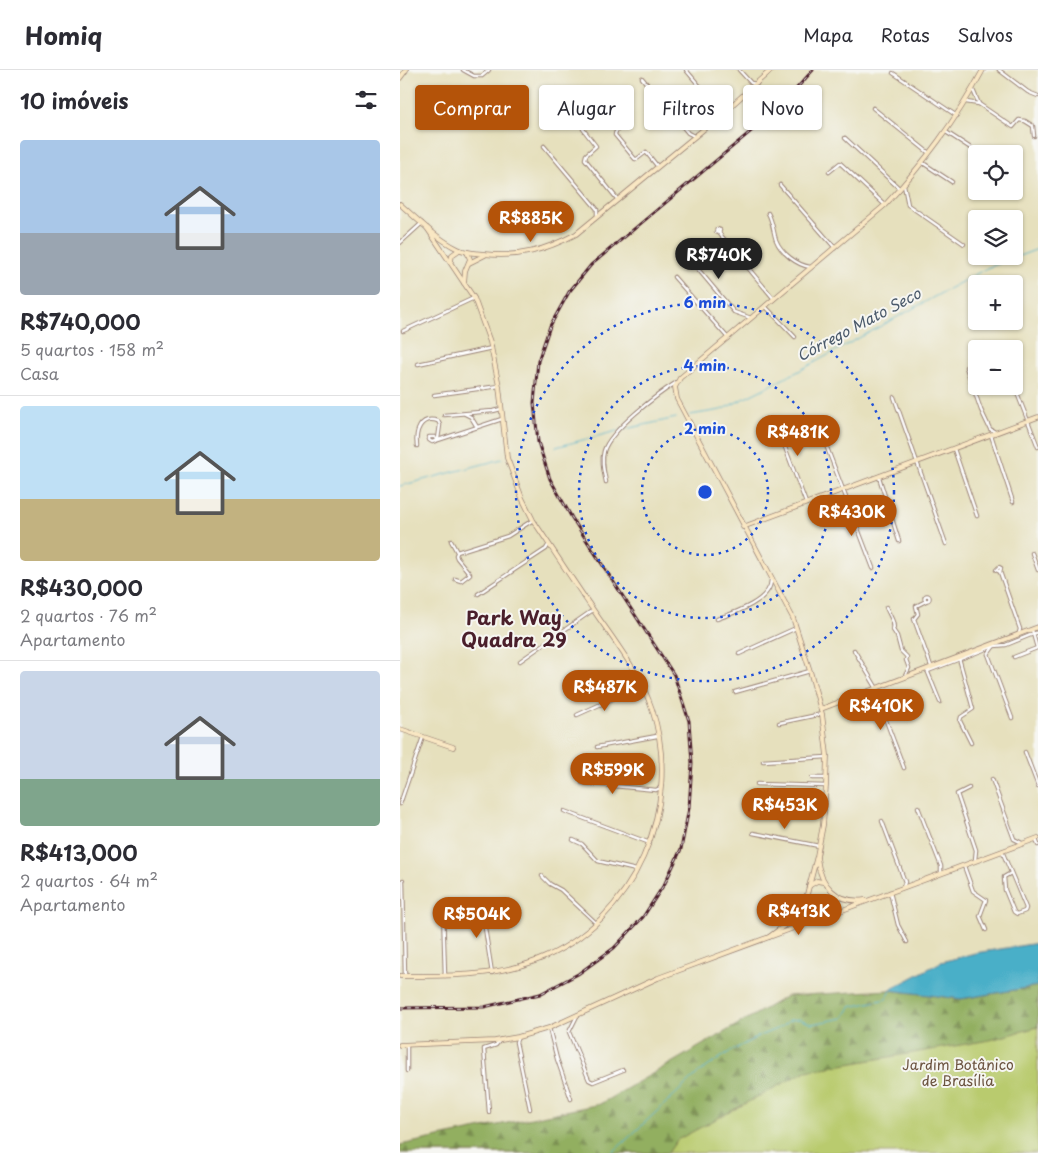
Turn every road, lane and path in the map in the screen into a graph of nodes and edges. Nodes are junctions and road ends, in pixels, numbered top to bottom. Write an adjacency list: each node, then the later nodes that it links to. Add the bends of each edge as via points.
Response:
1 (406, 70): 10 (street)
2 (463, 70): 3 (street, via 474,76 482,76)
3 (489, 70)
4 (686, 70): 14 (street)
5 (739, 70): 12 (street)
6 (771, 70): 13 (street)
7 (984, 70): 15 (street)
8 (999, 70): 17 (street)
9 (894, 73): 22 (street)
10 (400, 78)
11 (642, 78): 27 (street)
12 (751, 83): 13 (street)
13 (757, 84)
14 (699, 85)
15 (973, 90): 18 (street); 19 (street)
16 (743, 96): 20 (street)
17 (1038, 96)
18 (966, 102): 19 (street); 22 (street)
19 (979, 104): 29 (street, via 1013,127 1019,120 1025,121 1033,126)
20 (733, 105)
21 (874, 108): 34 (street)
22 (957, 116): 26 (street)
23 (583, 130): 41 (street, via 596,146 585,159)
24 (617, 130): 36 (street, via 615,135 635,159 646,152)
25 (702, 130): 28 (street)
26 (946, 132): 33 (street); 34 (street)
27 (688, 133): 28 (street); 31 (street)
28 (695, 136): 31 (street)
29 (1034, 136)
30 (845, 138): 40 (street)
31 (688, 142): 36 (street)
32 (544, 146): 44 (street)
33 (968, 146)
34 (930, 154): 35 (street)
35 (923, 163): 38 (street); 40 (street)
36 (658, 167): 41 (street)
37 (829, 172): 43 (street, via 840,163)
38 (952, 182)
39 (780, 185): 53 (street)
40 (902, 187): 43 (street); 52 (street, via 908,206)
41 (618, 200): 45 (street)
42 (400, 204): 48 (street)
43 (885, 205): 53 (street)
44 (597, 210): 45 (street); 47 (street)
45 (606, 210): 47 (street)
46 (768, 213): 60 (street, via 779,245 798,264)
47 (596, 218): 56 (street, via 576,234 540,250 520,255)
48 (422, 223): 49 (street); 51 (street)
49 (427, 228): 54 (street); 58 (street)
50 (719, 233): 64 (street)
51 (400, 244)
52 (964, 244)
53 (835, 248): 60 (street)
54 (459, 250): 55 (street); 58 (street, via 452,254)
55 (466, 252): 56 (street); 59 (street, via 470,259)
56 (486, 254): 59 (street)
57 (705, 256): 66 (street, via 694,263 734,312)
58 (453, 265): 59 (street, via 460,269); 62 (street)
59 (468, 265): 62 (street)
60 (812, 267): 64 (street)
61 (674, 277): 68 (street)
62 (464, 283): 63 (street)
63 (474, 298): 67 (street); 70 (street)
64 (774, 299): 65 (street)
65 (765, 306): 66 (street); 69 (street)
66 (751, 318): 68 (street)
67 (403, 332)
68 (728, 338): 73 (street)
69 (795, 338)
70 (492, 348): 71 (street); 74 (street)
71 (418, 364)
72 (966, 367): 87 (street)
73 (676, 382): 98 (street, via 628,420 609,441 603,464); 104 (street, via 677,399)
74 (499, 386): 75 (street); 78 (street)
75 (434, 395)
76 (1018, 395): 84 (street)
77 (894, 397): 94 (street)
78 (501, 409): 79 (street); 81 (street)
79 (464, 414): 80 (street); 86 (street, via 472,417)
80 (444, 415)
81 (502, 418): 86 (street); 103 (street, via 507,458)
82 (1038, 418): 84 (street)
83 (816, 419): 99 (street)
84 (1028, 421): 88 (street); 93 (street)
85 (777, 426): 101 (street)
86 (477, 427): 91 (street, via 437,440 440,425 435,420 427,421 417,431)
87 (989, 427): 88 (street); 90 (street)
88 (996, 432): 89 (street)
89 (991, 435): 90 (street); 100 (street)
90 (983, 438): 92 (street)
91 (417, 446)
92 (954, 448): 95 (street); 102 (street)
93 (1038, 448)
94 (915, 454): 95 (street); 96 (street)
95 (918, 463): 96 (street); 108 (street)
96 (912, 465): 97 (street)
97 (879, 477): 99 (street); 106 (street)
98 (606, 482)
99 (843, 490): 101 (street); 113 (street)
100 (1013, 502)
101 (806, 503): 104 (street)
102 (978, 516)
103 (533, 520): 107 (street); 111 (street, via 508,536)
104 (743, 527): 117 (street)
105 (451, 541): 111 (street)
106 (899, 541)
107 (549, 544): 109 (street); 110 (street)
108 (946, 544)
109 (546, 549): 110 (street); 120 (street)
110 (552, 549): 123 (street)
111 (457, 552): 116 (street, via 457,558 470,575 461,581)
112 (1032, 554): 114 (street)
113 (873, 568)
114 (1038, 570)
115 (1000, 572): 127 (street)
116 (455, 579)
117 (771, 580): 118 (street); 119 (street)
118 (770, 590): 119 (street); 124 (street, via 752,604)
119 (777, 590): 126 (street)
120 (478, 594)
121 (926, 601): 141 (street, via 916,606 918,614 914,619)
122 (886, 607): 142 (street)
123 (593, 610): 140 (street); 146 (street)
124 (717, 619)
125 (1038, 627): 129 (street)
126 (797, 628): 136 (street); 143 (street)
127 (1020, 629): 128 (street); 131 (street)
128 (1026, 632): 129 (street); 131 (street)
129 (1032, 632): 130 (street); 132 (street, via 1006,645); 138 (street, via 1037,648)
130 (1038, 632)
131 (1018, 635): 132 (street)
132 (995, 645): 134 (street); 135 (street); 137 (street)
133 (854, 650): 147 (street)
134 (974, 651): 135 (street); 139 (street)
135 (979, 652): 137 (street); 139 (street)
136 (739, 654)
137 (988, 654): 153 (street)
138 (1014, 657)
139 (959, 658): 141 (street); 141 (street); 158 (street, via 973,709 961,717 960,722)
140 (520, 661)
141 (930, 666): 144 (street); 149 (street)
142 (909, 668): 144 (street); 145 (street)
143 (810, 671): 148 (street); 150 (street)
144 (917, 672): 145 (street)
145 (906, 676): 147 (street)
146 (643, 686): 152 (street); 156 (street)
147 (873, 686): 150 (street); 164 (street)
148 (735, 692)
149 (940, 702)
150 (821, 709): 151 (street)
151 (822, 714): 154 (street); 162 (street)
152 (577, 715)
153 (1012, 718)
154 (778, 723)
155 (400, 729): 157 (street)
156 (659, 736): 160 (street); 172 (street)
157 (423, 737): 159 (street); 176 (street)
158 (971, 743)
159 (453, 747)
160 (597, 747)
161 (1026, 752): 171 (street)
162 (827, 757): 163 (street); 166 (street)
163 (763, 761)
164 (904, 768)
165 (812, 778): 166 (street)
166 (826, 778): 170 (street)
167 (992, 779): 182 (street)
168 (582, 783): 174 (street)
169 (757, 784): 170 (street)
170 (826, 786): 187 (street)
171 (1038, 786)
172 (661, 787): 174 (street); 175 (street)
173 (969, 788): 189 (street, via 957,794)
174 (656, 790): 175 (street)
175 (661, 794): 184 (street)
176 (400, 804)
177 (918, 807): 195 (street)
178 (564, 811): 184 (street)
179 (882, 821): 203 (street)
180 (753, 833): 187 (street)
181 (1037, 838): 185 (street); 186 (street)
182 (1014, 839): 185 (street); 188 (street)
183 (573, 840): 196 (street, via 582,844 598,861)
184 (650, 843): 196 (street)
185 (1022, 843): 188 (street)
186 (1038, 845)
187 (819, 846): 191 (street)
188 (1011, 848): 190 (street)
189 (976, 850): 192 (street); 193 (street)
190 (1002, 851): 192 (street); 199 (street)
191 (817, 856): 202 (street); 205 (street)
192 (984, 857): 193 (street)
193 (975, 860): 194 (street)
194 (963, 865): 197 (street); 216 (street, via 973,891 986,900 980,916)
195 (940, 866): 197 (street); 198 (street)
196 (636, 870): 215 (street)
197 (947, 871): 198 (street)
198 (941, 873): 204 (street)
199 (1011, 873): 199 (street, via 1026,909 1017,914 1004,877)
200 (542, 876): 215 (street)
201 (403, 880): 221 (street)
202 (823, 882): 205 (street, via 817,881); 208 (street)
203 (905, 882): 204 (street); 206 (street)
204 (910, 885): 206 (street)
205 (809, 886): 209 (street)
206 (903, 887): 207 (street)
207 (890, 892): 210 (street); 218 (street, via 898,925)
208 (836, 895): 210 (street, via 848,900); 213 (street, via 836,908)
209 (806, 898): 214 (street, via 810,912); 217 (street, via 789,922)
210 (872, 899): 213 (street)
211 (480, 904): 219 (street)
212 (443, 908): 222 (street)
213 (831, 914): 214 (street)
214 (822, 917): 217 (street)
215 (596, 923): 219 (street, via 555,952)
216 (986, 930)
217 (769, 937): 223 (street, via 649,981)
218 (907, 942)
219 (492, 973): 222 (street)
220 (400, 976): 221 (street)
221 (405, 976): 222 (street)
222 (445, 976)
223 (577, 1016): 224 (street); 229 (street, via 569,1032 588,1080 593,1082)
224 (549, 1028): 226 (street); 231 (street)
225 (500, 1040): 226 (street); 228 (street); 233 (street, via 484,1049)
226 (517, 1040): 232 (street)
227 (400, 1045): 228 (street)
228 (407, 1045): 230 (street)
229 (623, 1070)
230 (407, 1071)
231 (571, 1099)
232 (530, 1108)
233 (489, 1112)

